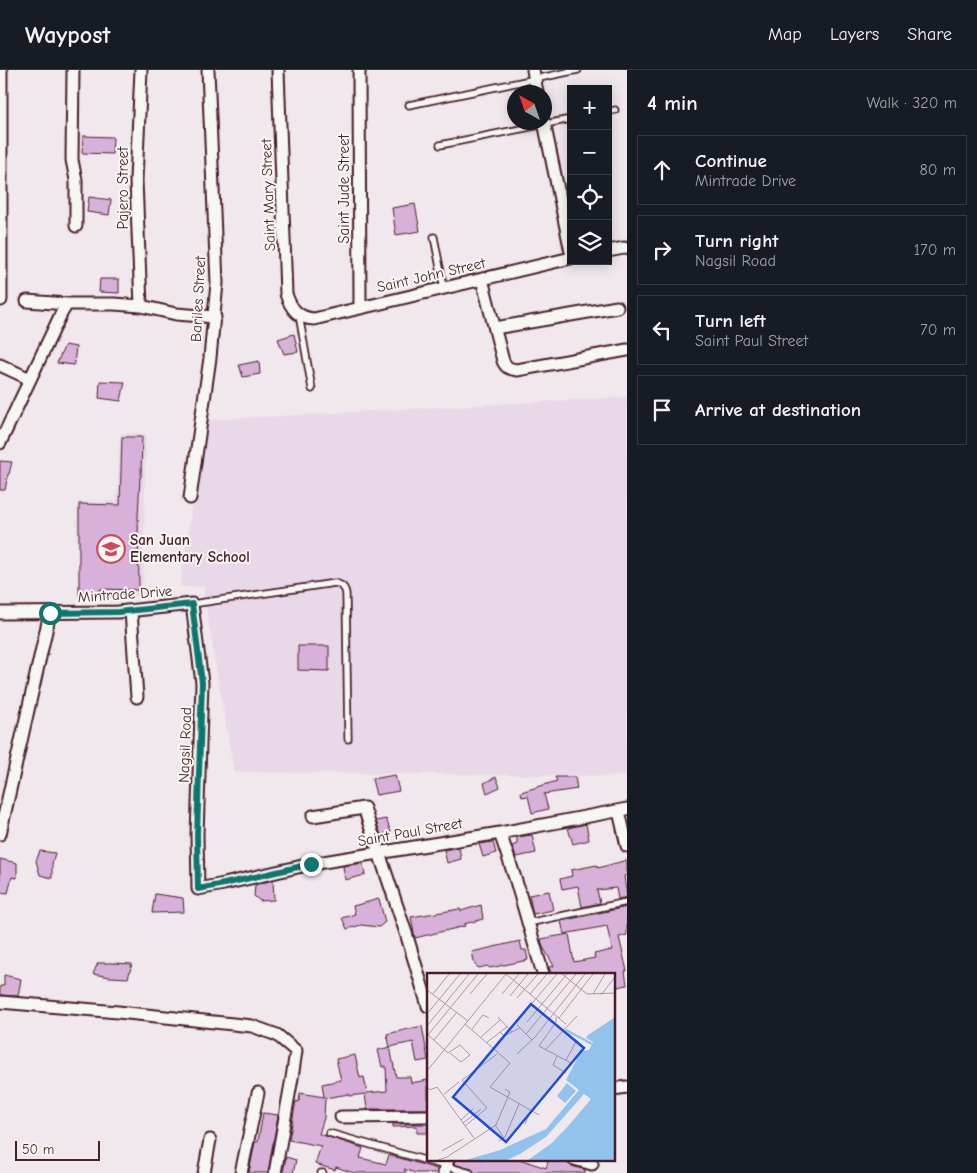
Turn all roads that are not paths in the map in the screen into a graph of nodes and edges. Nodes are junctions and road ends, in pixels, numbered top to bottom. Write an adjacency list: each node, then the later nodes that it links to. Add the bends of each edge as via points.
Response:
1 (1, 70): 23 (street)
2 (73, 70): 15 (street, via 72,160 76,180)
3 (140, 70): 26 (street, Pajero Street, via 136,180)
4 (208, 70): 30 (street, Bariles Street, via 217,283)
5 (278, 70): 29 (street, Saint Mary Street, via 286,294)
6 (359, 70): 27 (street, Saint Jude Street)
7 (578, 70): 8 (lane)
8 (533, 74): 9 (lane)
9 (409, 104)
10 (567, 120): 11 (lane)
11 (552, 122)
12 (511, 130): 14 (lane)
13 (545, 130): 16 (street)
14 (440, 145)
15 (76, 226)
16 (567, 233)
17 (434, 237): 22 (lane)
18 (624, 248): 19 (street)
19 (612, 250)
20 (567, 259): 21 (street, Saint John Street)
21 (482, 279): 22 (street, Saint John Street); 31 (street)
22 (444, 288): 27 (street, Saint John Street)
23 (1, 300)
24 (27, 301): 25 (street)
25 (67, 304): 26 (street); 34 (street)
26 (140, 306): 30 (street, via 176,314)
27 (360, 307): 29 (street, Saint John Street, via 314,319)
28 (617, 307): 31 (street)
29 (299, 315): 35 (lane)
30 (215, 317): 37 (street, Bariles Street)
31 (495, 328): 32 (street, via 503,361 510,369)
32 (627, 350)
33 (0, 365): 34 (street)
34 (30, 379): 36 (street)
35 (312, 389)
36 (0, 443)
37 (190, 498)
38 (192, 604): 39 (street, Mintrade Drive); 43 (lane, via 341,584 346,594); 50 (street, Nagsil Road, via 202,683)
39 (131, 611): 40 (street, Mintrade Drive); 42 (street)
40 (50, 613): 41 (street, Mintrade Drive); 47 (street)
41 (0, 614)
42 (137, 697)
43 (348, 739)
44 (623, 810): 46 (street, Saint Paul Street); 48 (street)
45 (313, 816): 49 (street, via 364,808)
46 (500, 833): 49 (street, Saint Paul Street); 52 (street)
47 (0, 834)
48 (627, 846)
49 (378, 853): 50 (street, Saint Paul Street); 55 (street)
50 (198, 889)
51 (627, 902): 52 (lane)
52 (528, 923): 53 (street)
53 (543, 973)
54 (0, 1002): 68 (street, via 252,1026 277,1035 296,1051)
55 (427, 1003)
56 (627, 1087): 57 (street)
57 (614, 1089)
58 (258, 1093): 67 (street)
59 (427, 1116): 60 (street)
60 (341, 1117)
61 (329, 1134): 64 (lane)
62 (210, 1140): 66 (street)
63 (576, 1160): 65 (street)
64 (446, 1166): 69 (lane)
65 (591, 1166)
66 (204, 1173)
67 (241, 1173)
68 (275, 1173)
69 (470, 1173)

